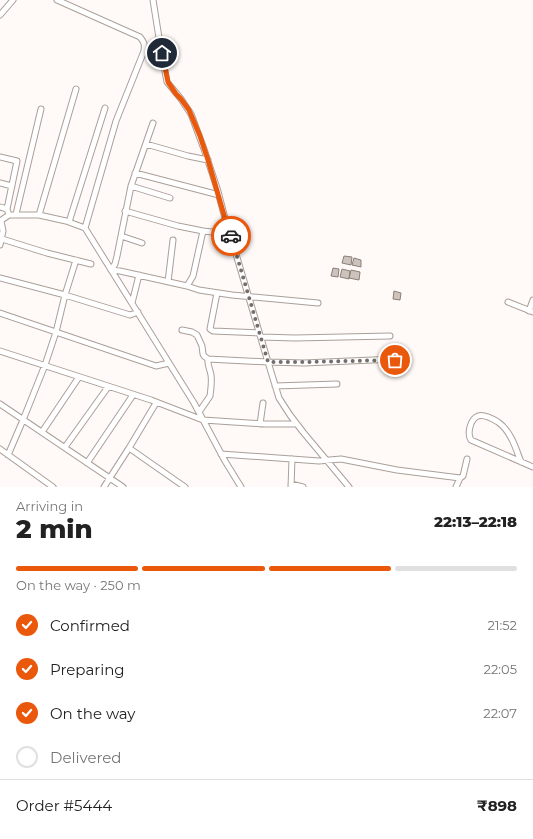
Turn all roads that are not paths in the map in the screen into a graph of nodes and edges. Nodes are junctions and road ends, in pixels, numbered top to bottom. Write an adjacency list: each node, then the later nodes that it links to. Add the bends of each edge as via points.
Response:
1 (13, 0): 4 (street)
2 (57, 0): 26 (street, via 140,37 145,46 116,121)
3 (153, 0): 11 (street, via 168,82 191,114)
4 (0, 15)
5 (76, 89): 23 (street)
6 (105, 108): 25 (street)
7 (41, 109): 21 (street)
8 (153, 124): 9 (street)
9 (146, 144): 11 (street); 12 (street)
10 (0, 157): 14 (street, via 17,161)
11 (208, 160): 16 (street)
12 (135, 173): 15 (street); 16 (street)
13 (0, 183): 14 (street)
14 (12, 186): 19 (street)
15 (131, 186): 17 (street); 20 (street)
16 (219, 195): 28 (street)
17 (170, 198)
18 (0, 207): 19 (street)
19 (7, 209): 22 (street)
20 (126, 211): 27 (street); 29 (street)
21 (16, 214): 22 (street); 23 (street)
22 (9, 215): 24 (street)
23 (40, 215): 25 (street)
24 (0, 221): 30 (street)
25 (68, 222): 26 (street)
26 (85, 228): 36 (street)
27 (203, 231): 28 (street); 40 (street, via 192,276)
28 (230, 234): 43 (street)
29 (121, 236): 32 (street); 36 (street, via 115,264)
30 (2, 239): 33 (street); 34 (street)
31 (173, 240): 39 (street)
32 (142, 243)
33 (0, 245)
34 (76, 260): 35 (street); 42 (street)
35 (91, 264)
36 (111, 270): 37 (street); 47 (street)
37 (139, 275): 39 (street); 47 (street)
38 (0, 278): 42 (street)
39 (168, 282): 40 (street)
40 (187, 286): 41 (street)
41 (217, 293): 43 (street); 53 (street, via 211,330)
42 (65, 295): 49 (street, via 130,315); 52 (street)
43 (248, 296): 46 (street); 53 (street)
44 (533, 300): 48 (street)
45 (508, 302): 48 (street)
46 (318, 303)
47 (132, 304): 49 (street)
48 (531, 311)
49 (138, 312): 59 (street)
50 (0, 313): 52 (street)
51 (182, 330): 56 (street, via 197,335 202,344 203,354)
52 (56, 332): 59 (street, via 156,366); 60 (street)
53 (260, 335): 54 (street, via 294,338); 58 (street)
54 (390, 336)
55 (0, 351): 60 (street)
56 (208, 359): 58 (street); 69 (street, via 211,392)
57 (395, 360): 58 (street)
58 (268, 362): 63 (street)
59 (169, 363): 69 (street)
60 (45, 365): 61 (street); 70 (street)
61 (79, 377): 64 (street); 74 (street)
62 (337, 384): 63 (street)
63 (275, 386): 73 (street, via 279,398)
64 (108, 387): 65 (street); 75 (street)
65 (133, 395): 66 (street); 84 (street)
66 (156, 402): 71 (street); 76 (street)
67 (263, 403): 72 (street)
68 (0, 404): 70 (street)
69 (199, 412): 71 (street)
70 (24, 420): 74 (street); 79 (street)
71 (203, 420): 72 (street); 78 (street)
72 (260, 424): 73 (street)
73 (297, 424): 82 (street)
74 (42, 432): 75 (street)
75 (65, 448): 84 (street)
76 (129, 448): 86 (street); 88 (street)
77 (0, 449): 79 (street)
78 (221, 454): 81 (street); 94 (street)
79 (8, 455): 90 (street)
80 (467, 458): 87 (street, via 463,476)
81 (292, 459): 82 (street); 89 (street)
82 (327, 460): 87 (street, via 341,459 397,470); 96 (street)
83 (521, 462): 83 (street, via 512,440 499,423 483,416 474,419 469,431 471,440); 85 (street)
84 (87, 463): 86 (street)
85 (533, 467)
86 (110, 478): 91 (street); 92 (street)
87 (460, 478): 97 (street)
88 (179, 485): 93 (street)
89 (291, 486): 95 (street)
90 (53, 487)
91 (104, 487)
92 (123, 487)
93 (185, 487)
94 (241, 487)
95 (303, 487)
96 (349, 487)
97 (456, 487)

